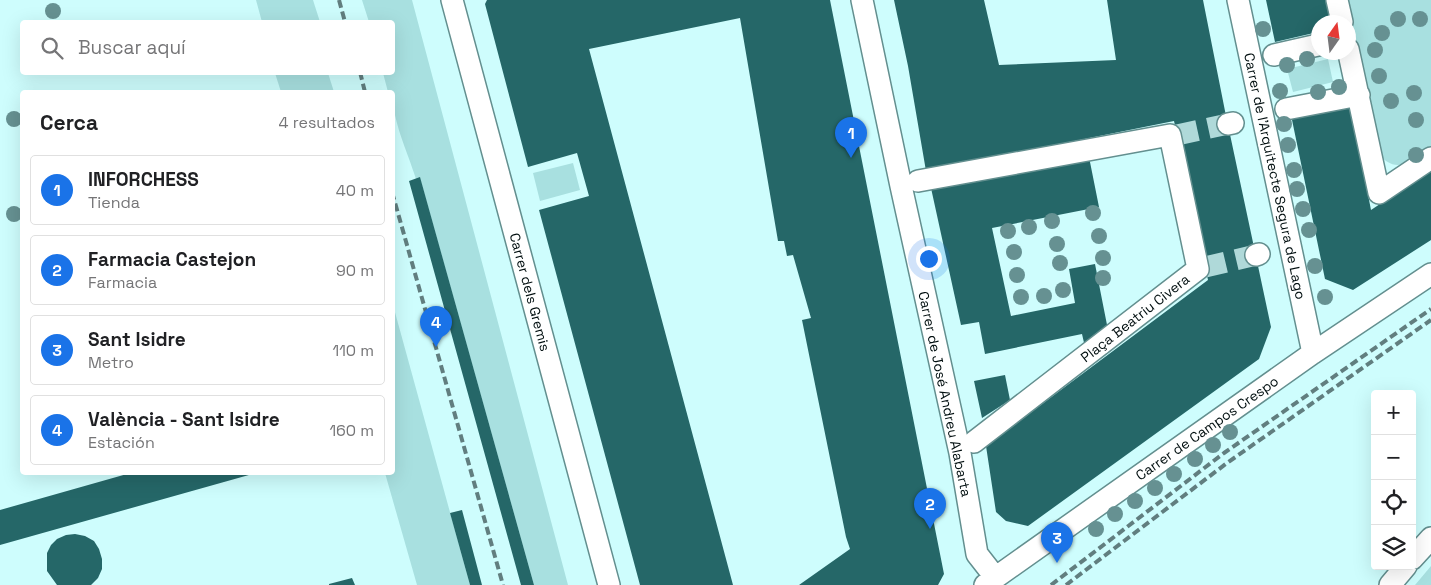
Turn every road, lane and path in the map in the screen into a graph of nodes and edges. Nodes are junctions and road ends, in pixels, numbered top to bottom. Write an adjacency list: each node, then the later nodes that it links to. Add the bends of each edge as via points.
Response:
1 (452, 0): 20 (street, Carrer dels Gremis)
2 (862, 0): 19 (street, Carrer de José Andreu Alabarta, via 960,453 977,554)
3 (1238, 0): 14 (street, Carrer de l'Arquitecte Segura de Lago)
4 (1337, 0): 5 (street)
5 (1340, 15)
6 (1311, 47): 7 (street)
7 (1274, 55)
8 (1351, 60): 9 (street)
9 (1359, 95): 10 (street); 11 (street, via 1379,194)
10 (1286, 109)
11 (1431, 158)
12 (918, 181): 15 (street, Plaça Beatriu Civera, via 1174,135 1202,268)
13 (1431, 274): 14 (street, Carrer de Campos Crespo)
14 (1313, 353): 19 (street, Carrer de Campos Crespo)
15 (974, 442)
16 (1431, 538): 17 (street)
17 (1416, 555)
18 (1403, 570): 21 (street)
19 (990, 581)
20 (608, 585)
21 (1390, 585)

